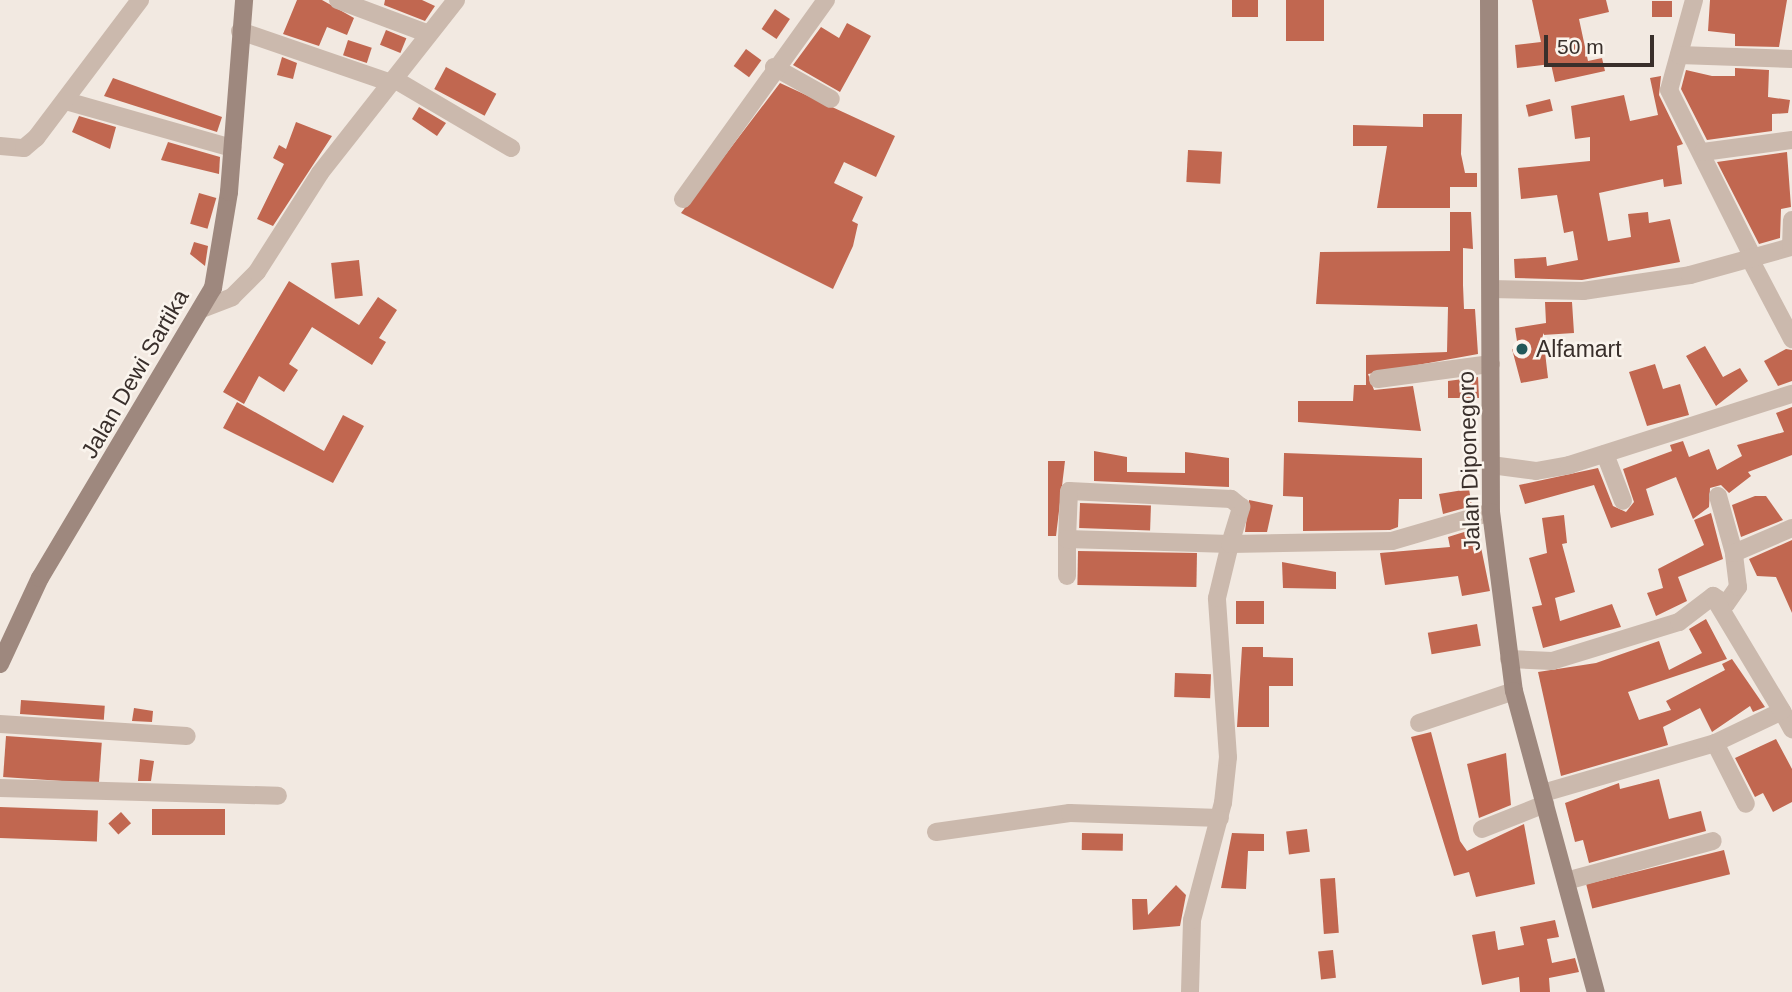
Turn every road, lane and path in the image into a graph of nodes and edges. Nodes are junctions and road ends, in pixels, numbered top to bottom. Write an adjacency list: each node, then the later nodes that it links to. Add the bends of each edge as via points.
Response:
1 (140, 0): 15 (street)
2 (244, 0): 8 (street, Jalan Dewi Sartika)
3 (338, 0): 9 (street)
4 (456, 0): 9 (street)
5 (826, 0): 12 (street)
6 (1489, 0): 25 (street, Jalan Diponegoro)
7 (1694, 0): 10 (street)
8 (240, 31): 13 (street); 18 (street, Jalan Dewi Sartika)
9 (429, 34): 13 (street)
10 (1679, 55): 11 (street); 20 (street, via 1669,90)
11 (1792, 59)
12 (774, 67): 14 (street); 21 (street)
13 (393, 81): 19 (street); 26 (street, via 320,173 257,272 232,297)
14 (831, 99)
15 (66, 101): 17 (street, via 30,144); 18 (street)
16 (1792, 140): 20 (street)
17 (0, 146)
18 (232, 148): 26 (street, Jalan Dewi Sartika, via 223,231)
19 (511, 148)
20 (1703, 152): 24 (street)
21 (683, 199)
22 (1792, 220): 23 (street)
23 (1792, 249): 24 (street)
24 (1750, 256): 25 (street, via 1622,286); 27 (street)
25 (1491, 289): 28 (street, Jalan Diponegoro)
26 (204, 308): 43 (street, Jalan Dewi Sartika, via 40,579)
27 (1792, 339)
28 (1490, 364): 29 (street); 32 (street, Jalan Diponegoro)
29 (1378, 379)
30 (1792, 394): 31 (street)
31 (1605, 454): 32 (street, via 1536,471); 34 (street)
32 (1491, 465): 35 (street, Jalan Diponegoro)
33 (1718, 496): 39 (street)
34 (1623, 501)
35 (1491, 512): 38 (street, via 1392,541); 42 (street, Jalan Diponegoro)
36 (1792, 528): 39 (street)
37 (1068, 539): 38 (street); 38 (street, via 1068,494 1076,489 1239,501); 40 (street)
38 (1230, 544): 55 (street, via 1217,598 1228,757)
39 (1734, 554): 41 (street, via 1736,594 1726,604)
40 (1067, 576)
41 (1713, 596): 42 (street, via 1679,622 1630,638 1552,661); 45 (street)
42 (1509, 659): 44 (street, Jalan Diponegoro)
43 (0, 664)
44 (1514, 691): 46 (street); 53 (street, Jalan Diponegoro)
45 (1782, 710): 48 (street); 50 (street)
46 (1419, 723)
47 (0, 724): 49 (street)
48 (1792, 729)
49 (187, 736)
50 (1715, 743): 53 (street); 54 (street)
51 (0, 788): 52 (street)
52 (278, 796)
53 (1544, 798): 56 (street); 59 (street, Jalan Diponegoro)
54 (1746, 804)
55 (1220, 818): 57 (street, via 1070,813); 60 (street, via 1192,920)
56 (1482, 829)
57 (936, 832)
58 (1713, 841): 59 (street)
59 (1566, 881): 61 (street, Jalan Diponegoro)
60 (1189, 992)
61 (1596, 992)

